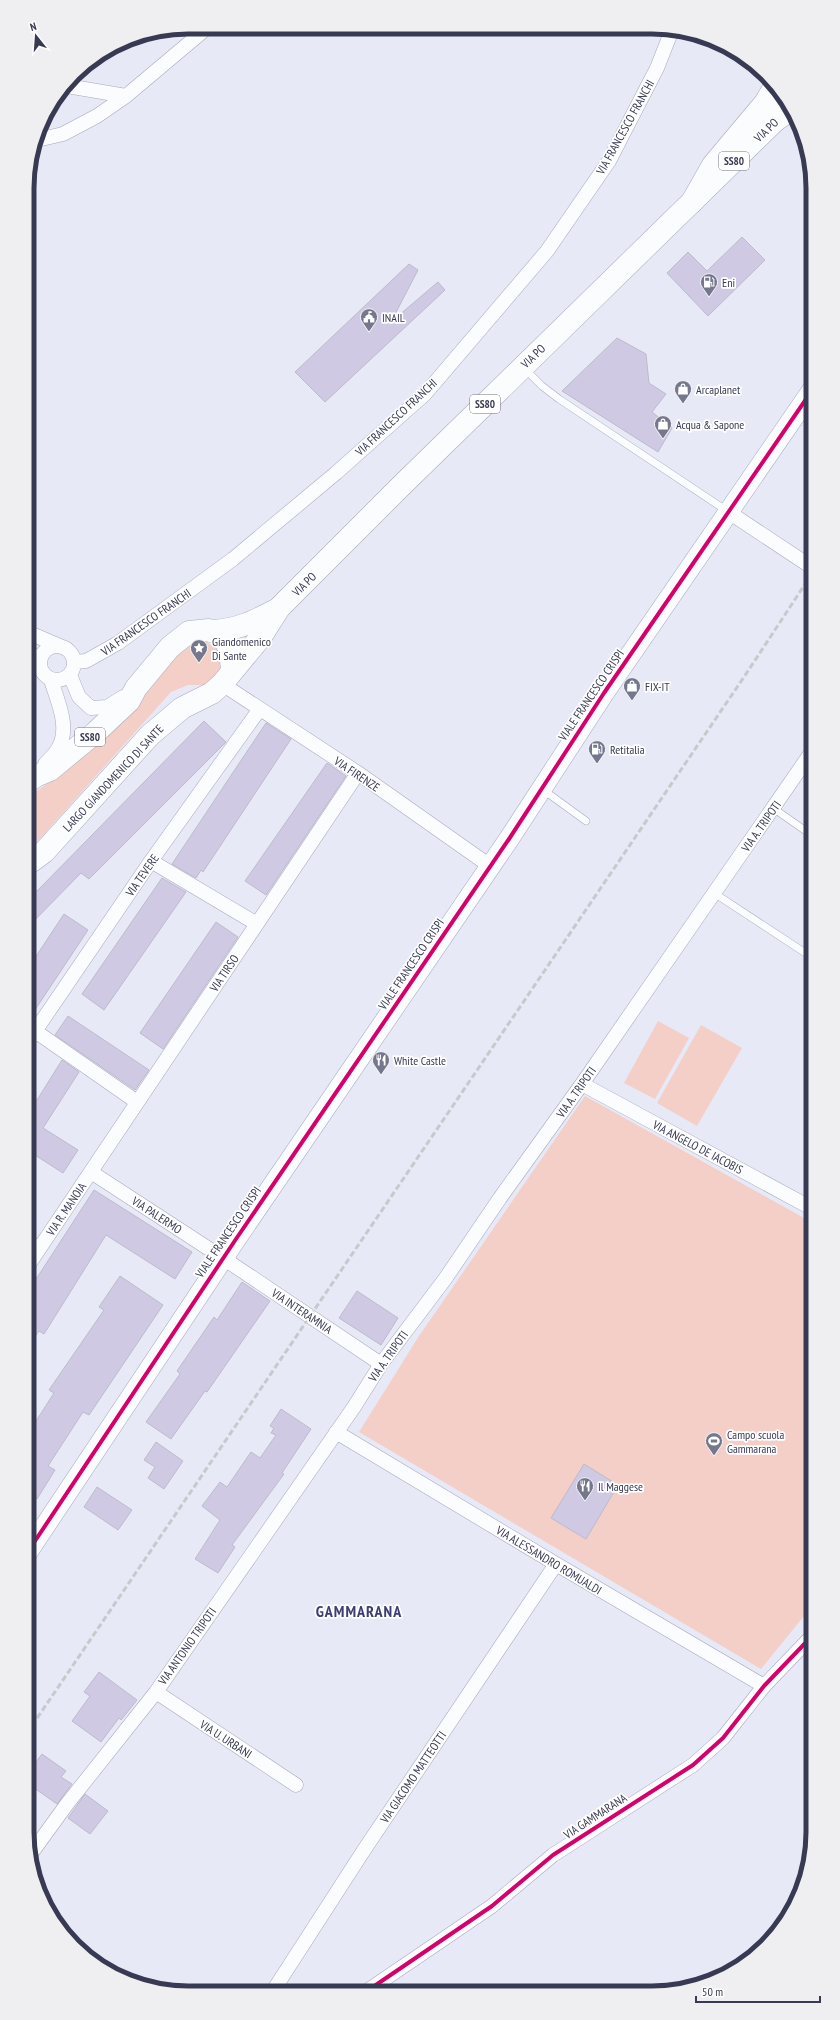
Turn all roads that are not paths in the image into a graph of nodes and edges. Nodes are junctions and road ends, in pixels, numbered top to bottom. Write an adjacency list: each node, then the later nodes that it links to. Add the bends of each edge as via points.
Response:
1 (200, 34): 5 (street)
2 (670, 35): 19 (street, VIA FRANCESCO FRANCHI, via 657,68 609,161 547,251 425,394 233,559 118,643)
3 (72, 87): 5 (street)
4 (772, 91): 8 (main road, via 714,165)
5 (126, 96): 7 (street, via 97,116 62,134)
6 (786, 112): 8 (main road, VIA PO / SS80)
7 (42, 139)
8 (692, 202): 9 (main road, VIA PO / SS80)
9 (522, 366): 11 (lane, via 559,399); 13 (main road, VIA PO / SS80)
10 (806, 399): 11 (street, VIALE FRANCESCO CRISPI)
11 (727, 511): 12 (street); 29 (street, VIALE FRANCESCO CRISPI)
12 (806, 563)
13 (280, 608): 14 (main road, VIA PO / SS80, via 246,626); 21 (main road, VIA PO / SS80, via 260,638)
14 (214, 631): 21 (main road, via 230,649); 23 (main road, SS80, via 196,630 182,636)
15 (34, 635): 16 (street)
16 (62, 647): 18 (street, via 46,649); 19 (street, via 70,652)
17 (34, 657): 18 (street)
18 (39, 664): 20 (lane); 22 (street, via 42,674)
19 (72, 668): 22 (street, via 61,680); 23 (street, via 79,697 91,708 107,707)
20 (34, 669)
21 (227, 678): 24 (street, VIA FIRENZE); 33 (main road, LARGO GIANDOMENICO DI SANTE / SS80, via 212,692 182,708 150,735 59,836)
22 (51, 680): 27 (street, via 62,716 63,731 59,747)
23 (136, 688): 28 (main road, SS80, via 128,701 73,752 50,770)
24 (259, 710): 26 (street, VIA FIRENZE); 34 (street, VIA TEVERE)
25 (806, 760): 30 (street, VIA A. TRIPOTI)
26 (358, 773): 35 (street, VIA FIRENZE); 37 (street, VIA TIRSO)
27 (34, 776)
28 (34, 778)
29 (541, 789): 31 (lane); 35 (street, VIALE FRANCESCO CRISPI)
30 (773, 808): 32 (lane); 36 (street, VIA A. TRIPOTI)
31 (586, 821)
32 (806, 831)
33 (34, 858)
34 (151, 861): 37 (street); 39 (street, VIA TEVERE)
35 (490, 866): 47 (street, VIALE FRANCESCO CRISPI)
36 (714, 893): 38 (lane); 40 (street, VIA A. TRIPOTI)
37 (257, 924): 41 (street, VIA TIRSO)
38 (806, 953)
39 (35, 1031): 41 (street)
40 (582, 1084): 43 (street, VIA ANGELO DE IACOBIS); 48 (street, VIA A. TRIPOTI, via 445,1279)
41 (137, 1102): 42 (street, VIA TIRSO)
42 (91, 1172): 45 (street, VIA R. MANOIA); 47 (street, VIA PALERMO)
43 (806, 1205)
44 (34, 1246): 45 (street)
45 (39, 1249): 46 (street, VIA R. MANOIA)
46 (34, 1256)
47 (223, 1258): 48 (street, VIA INTERAMNIA); 50 (street, VIALE FRANCESCO CRISPI)
48 (381, 1364): 49 (street, VIA A. TRIPOTI)
49 (336, 1432): 51 (street, VIA ALESSANDRO ROMUALDI); 54 (street, VIA ANTONIO TRIPOTI)
50 (34, 1542)
51 (556, 1564): 53 (street, VIA ALESSANDRO ROMUALDI); 57 (street, VIA GIACOMO MATTEOTTI)
52 (806, 1642): 53 (street, VIA GAMMARANA)
53 (764, 1686): 58 (street, VIA GAMMARANA, via 723,1738 693,1765 554,1855 492,1906)
54 (156, 1692): 55 (street, VIA U. URBANI); 56 (street, VIA ANTONIO TRIPOTI)
55 (296, 1785)
56 (35, 1849)
57 (276, 1986)
58 (374, 1986)

